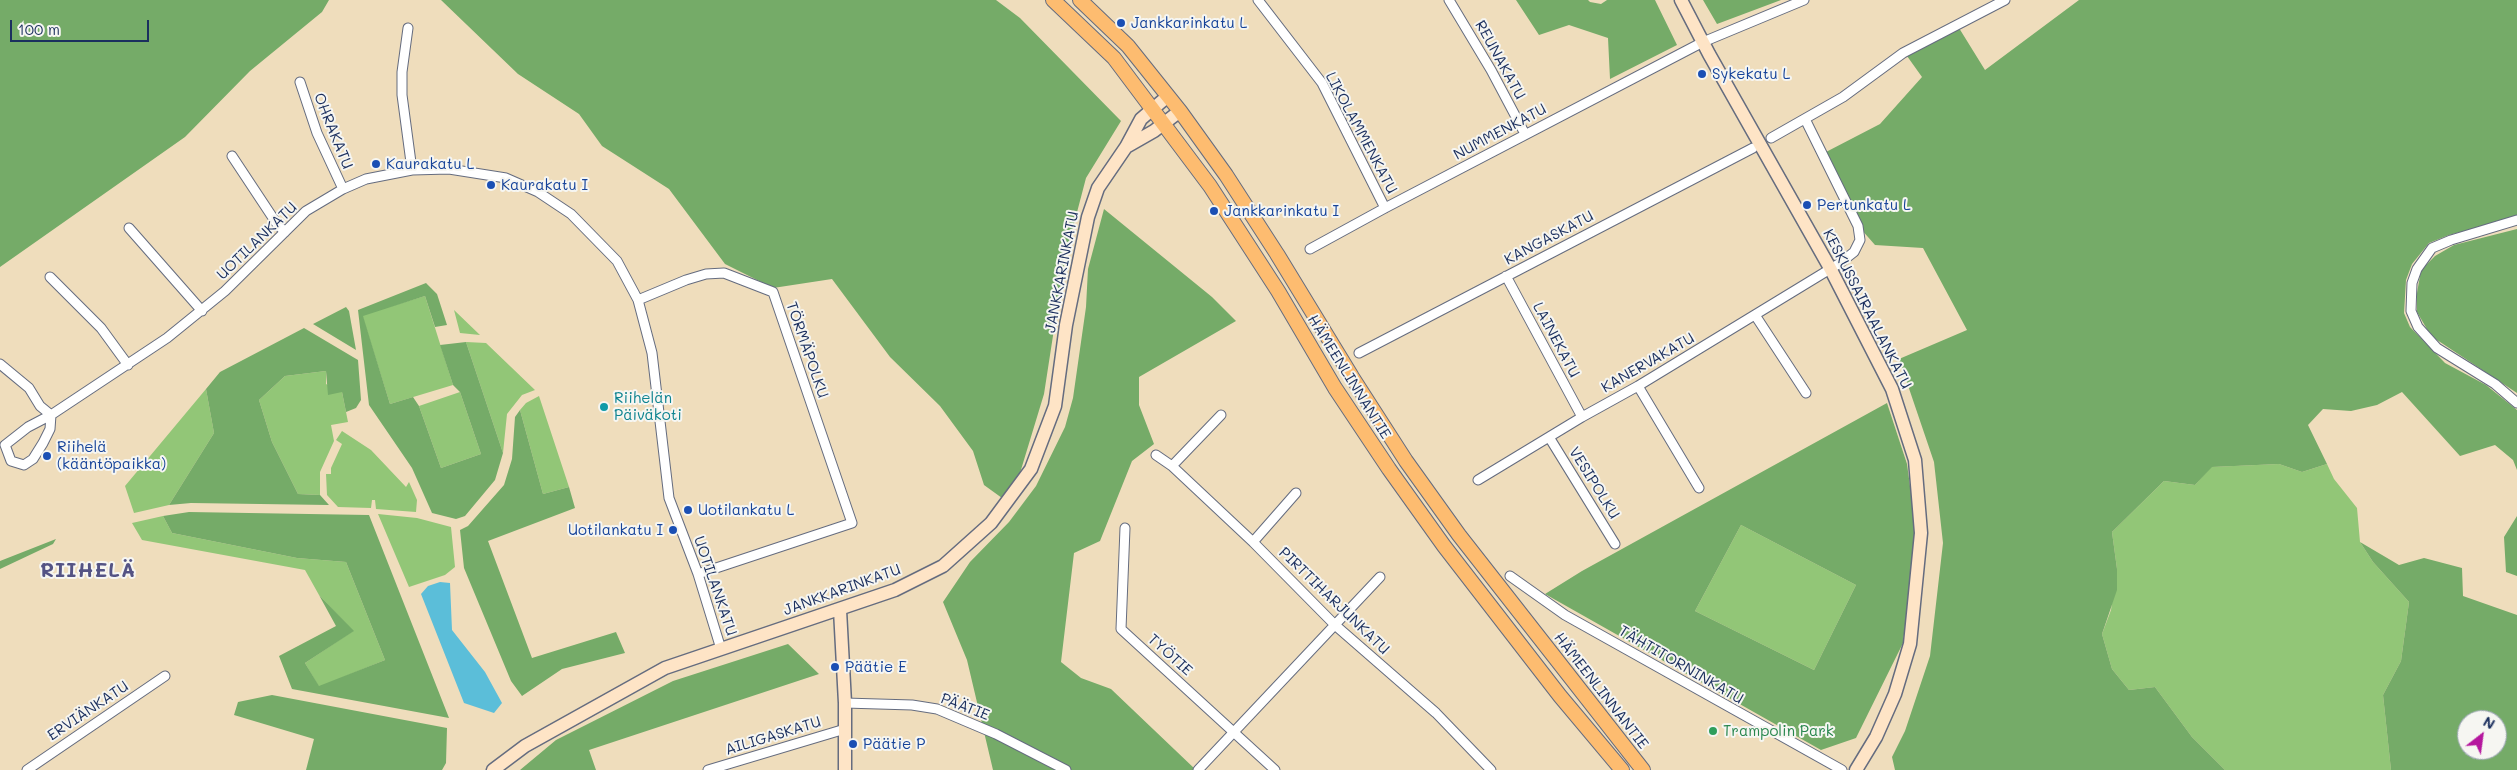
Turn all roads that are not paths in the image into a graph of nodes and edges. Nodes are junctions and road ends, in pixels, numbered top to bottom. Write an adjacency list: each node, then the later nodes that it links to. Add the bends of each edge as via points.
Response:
1 (1052, 0): 12 (main road, HÄMEENLINNANTIE, via 1114,58)
2 (1080, 0): 11 (main road, HÄMEENLINNANTIE, via 1128,46)
3 (1258, 0): 23 (street, LIKOLAMMENKATU, via 1322,83)
4 (1449, 0): 16 (street, REUNAKATU, via 1492,70)
5 (1681, 0): 9 (street, KESKUSSAIRAALANKATU)
6 (1804, 0): 9 (street, NUMMENKATU)
7 (2005, 0): 14 (street, via 1904,53 1843,97)
8 (408, 28): 21 (street, via 402,95)
9 (1703, 42): 16 (street, NUMMENKATU); 28 (street, KESKUSSAIRAALANKATU)
10 (300, 82): 22 (street, OHRAKATU, via 317,133)
11 (1168, 96): 12 (street, JANKKARINKATU); 13 (main road, HÄMEENLINNANTIE)
12 (1152, 108): 15 (main road, HÄMEENLINNANTIE); 18 (street, JANKKARINKATU, via 1141,119)
13 (1180, 111): 15 (street, JANKKARINKATU); 71 (main road, HÄMEENLINNANTIE, via 1226,175 1406,461 1459,535)
14 (1805, 119): 17 (street); 28 (street, KANERVAKATU, via 1858,226 1860,240 1854,252)
15 (1164, 123): 18 (street, JANKKARINKATU); 70 (main road, HÄMEENLINNANTIE, via 1210,186 1389,470 1554,689)
16 (1525, 134): 23 (street, NUMMENKATU)
17 (1771, 138)
18 (1126, 147): 55 (street, JANKKARINKATU, via 1098,188 1088,217 1066,325 1055,406 1031,469 991,523 943,566 895,590)
19 (1753, 148): 29 (street, KANGASKATU)
20 (232, 156): 26 (street)
21 (412, 170): 22 (street, UOTILANKATU, via 366,180); 31 (street, UOTILANKATU, via 478,172 506,178 538,192 571,214 594,236 617,261)
22 (343, 189): 26 (street, UOTILANKATU, via 306,211)
23 (1384, 208): 27 (street, NUMMENKATU)
24 (2517, 220): 39 (street, via 2432,248 2417,269 2412,283 2411,310 2418,327 2437,348 2495,384)
25 (128, 228): 32 (street)
26 (285, 232): 32 (street, UOTILANKATU)
27 (1310, 249)
28 (1830, 268): 33 (street, KANERVAKATU); 73 (street, KESKUSSAIRAALANKATU, via 1892,389 1915,460 1921,533 1910,644 1895,694 1876,737)
29 (1506, 276): 34 (street, KANGASKATU); 42 (street, LAINEKATU)
30 (50, 277): 36 (street, via 101,328)
31 (638, 300): 52 (street, UOTILANKATU, via 652,353 669,498); 52 (street, TÖRMÄPOLKU, via 706,274 724,273 773,292 852,523)
32 (202, 311): 36 (street, UOTILANKATU)
33 (1755, 315): 37 (street, KANERVAKATU); 38 (street)
34 (1359, 353)
35 (0, 364): 40 (street, via 29,388 40,406)
36 (128, 365): 40 (street, UOTILANKATU)
37 (1638, 386): 42 (street, KANERVAKATU); 47 (street)
38 (1806, 393)
39 (2517, 403)
40 (51, 415): 40 (street, UOTILANKATU, via 28,426 5,445 11,461 24,465 33,459 50,428)
41 (1220, 415): 45 (street)
42 (1582, 417): 43 (street, KANERVAKATU)
43 (1549, 437): 46 (street, KANERVAKATU); 51 (street, VESIPOLKU)
44 (1156, 455): 45 (street, PIRTTIHARJUNKATU)
45 (1172, 466): 50 (street, PIRTTIHARJUNKATU)
46 (1478, 480)
47 (1699, 488)
48 (1296, 493): 50 (street)
49 (1126, 528): 61 (street, TYÖTIE, via 1121,629)
50 (1252, 542): 56 (street, PIRTTIHARJUNKATU)
51 (1615, 544)
52 (698, 574): 57 (street, UOTILANKATU)
53 (1510, 576): 72 (street, TÄHTITORNINKATU, via 1564,615)
54 (1380, 577): 56 (street)
55 (840, 610): 57 (street, JANKKARINKATU); 59 (street)
56 (1335, 625): 61 (street); 69 (street, PIRTTIHARJUNKATU, via 1436,713)
57 (722, 649): 63 (street, JANKKARINKATU, via 665,668 596,704 524,746)
58 (165, 676): 62 (street, ERVIÄNKATU)
59 (845, 703): 60 (street); 66 (street, PÄÄTIE, via 937,709 996,734)
60 (846, 728): 64 (street, AILIGASKATU); 65 (street)
61 (1234, 732): 67 (street); 68 (street, TYÖTIE)
62 (27, 770)
63 (493, 770)
64 (708, 770)
65 (845, 770)
66 (1066, 770)
67 (1198, 770)
68 (1275, 770)
69 (1490, 770)
70 (1622, 770)
71 (1643, 770)
72 (1842, 770)
73 (1856, 770)

